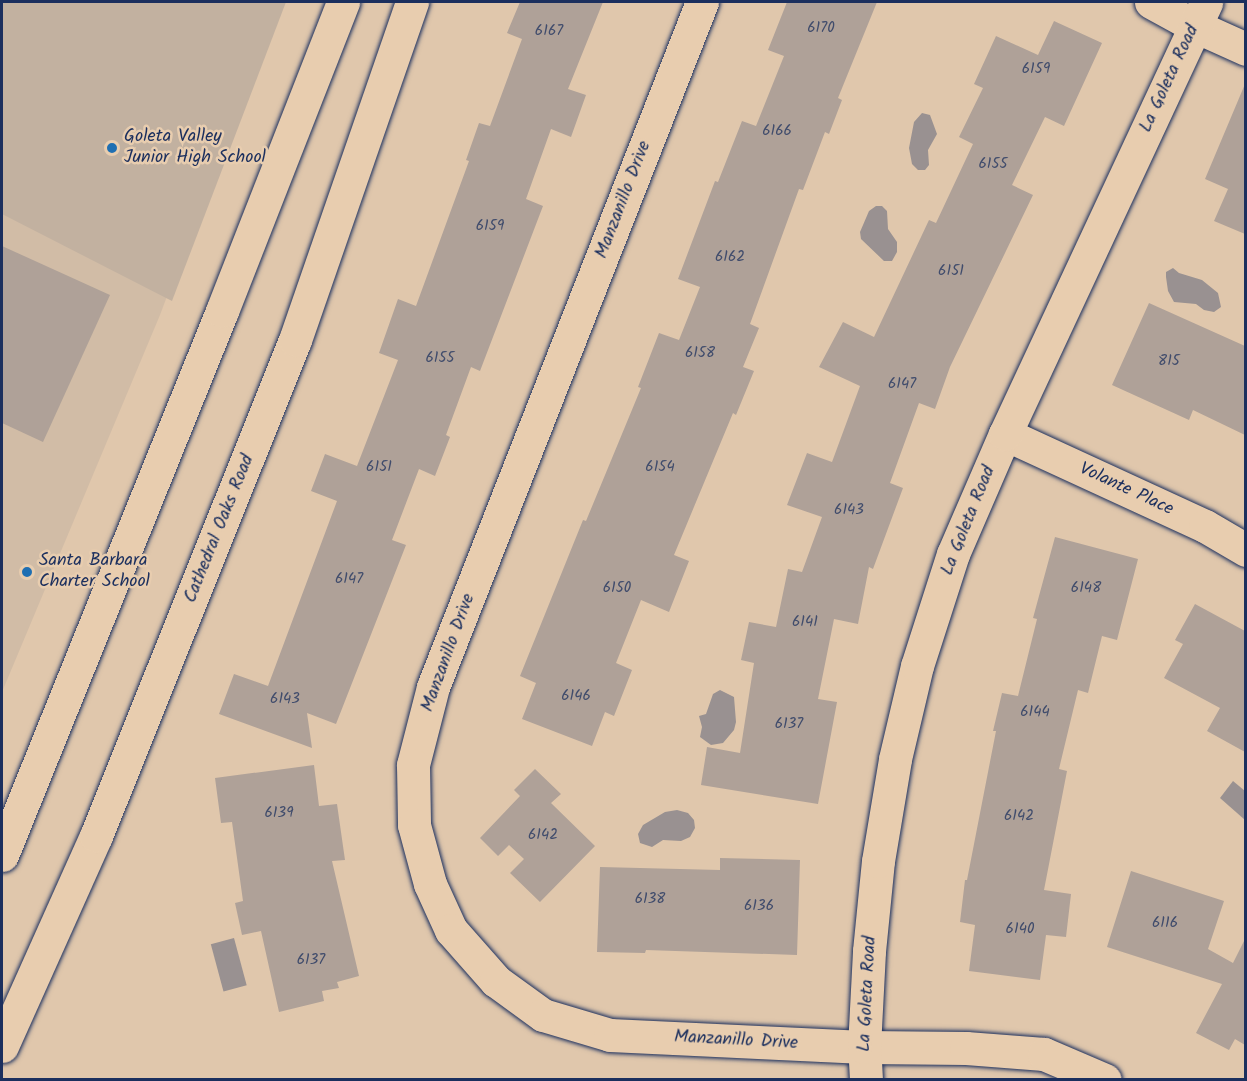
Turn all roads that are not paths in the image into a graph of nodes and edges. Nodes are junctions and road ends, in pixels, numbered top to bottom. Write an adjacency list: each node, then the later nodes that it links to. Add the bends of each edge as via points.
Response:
1 (343, 2): 9 (street)
2 (412, 2): 10 (street, Cathedral Oaks Road, via 296,340 96,836)
3 (702, 2): 11 (street, Manzanillo Drive, via 433,687 413,765 414,825 430,884 451,930 496,981 543,1015 610,1035)
4 (1151, 2): 5 (street)
5 (1201, 14): 6 (street); 7 (street, La Goleta Road)
6 (1245, 50)
7 (1005, 434): 8 (street, Volante Place, via 1204,526); 11 (street, La Goleta Road, via 953,554 917,666 895,759 878,861)
8 (1245, 550)
9 (2, 855)
10 (2, 1046)
11 (864, 1047): 12 (street, La Goleta Road); 13 (street, Manzanillo Drive, via 1044,1054)
12 (866, 1080)
13 (1105, 1080)

